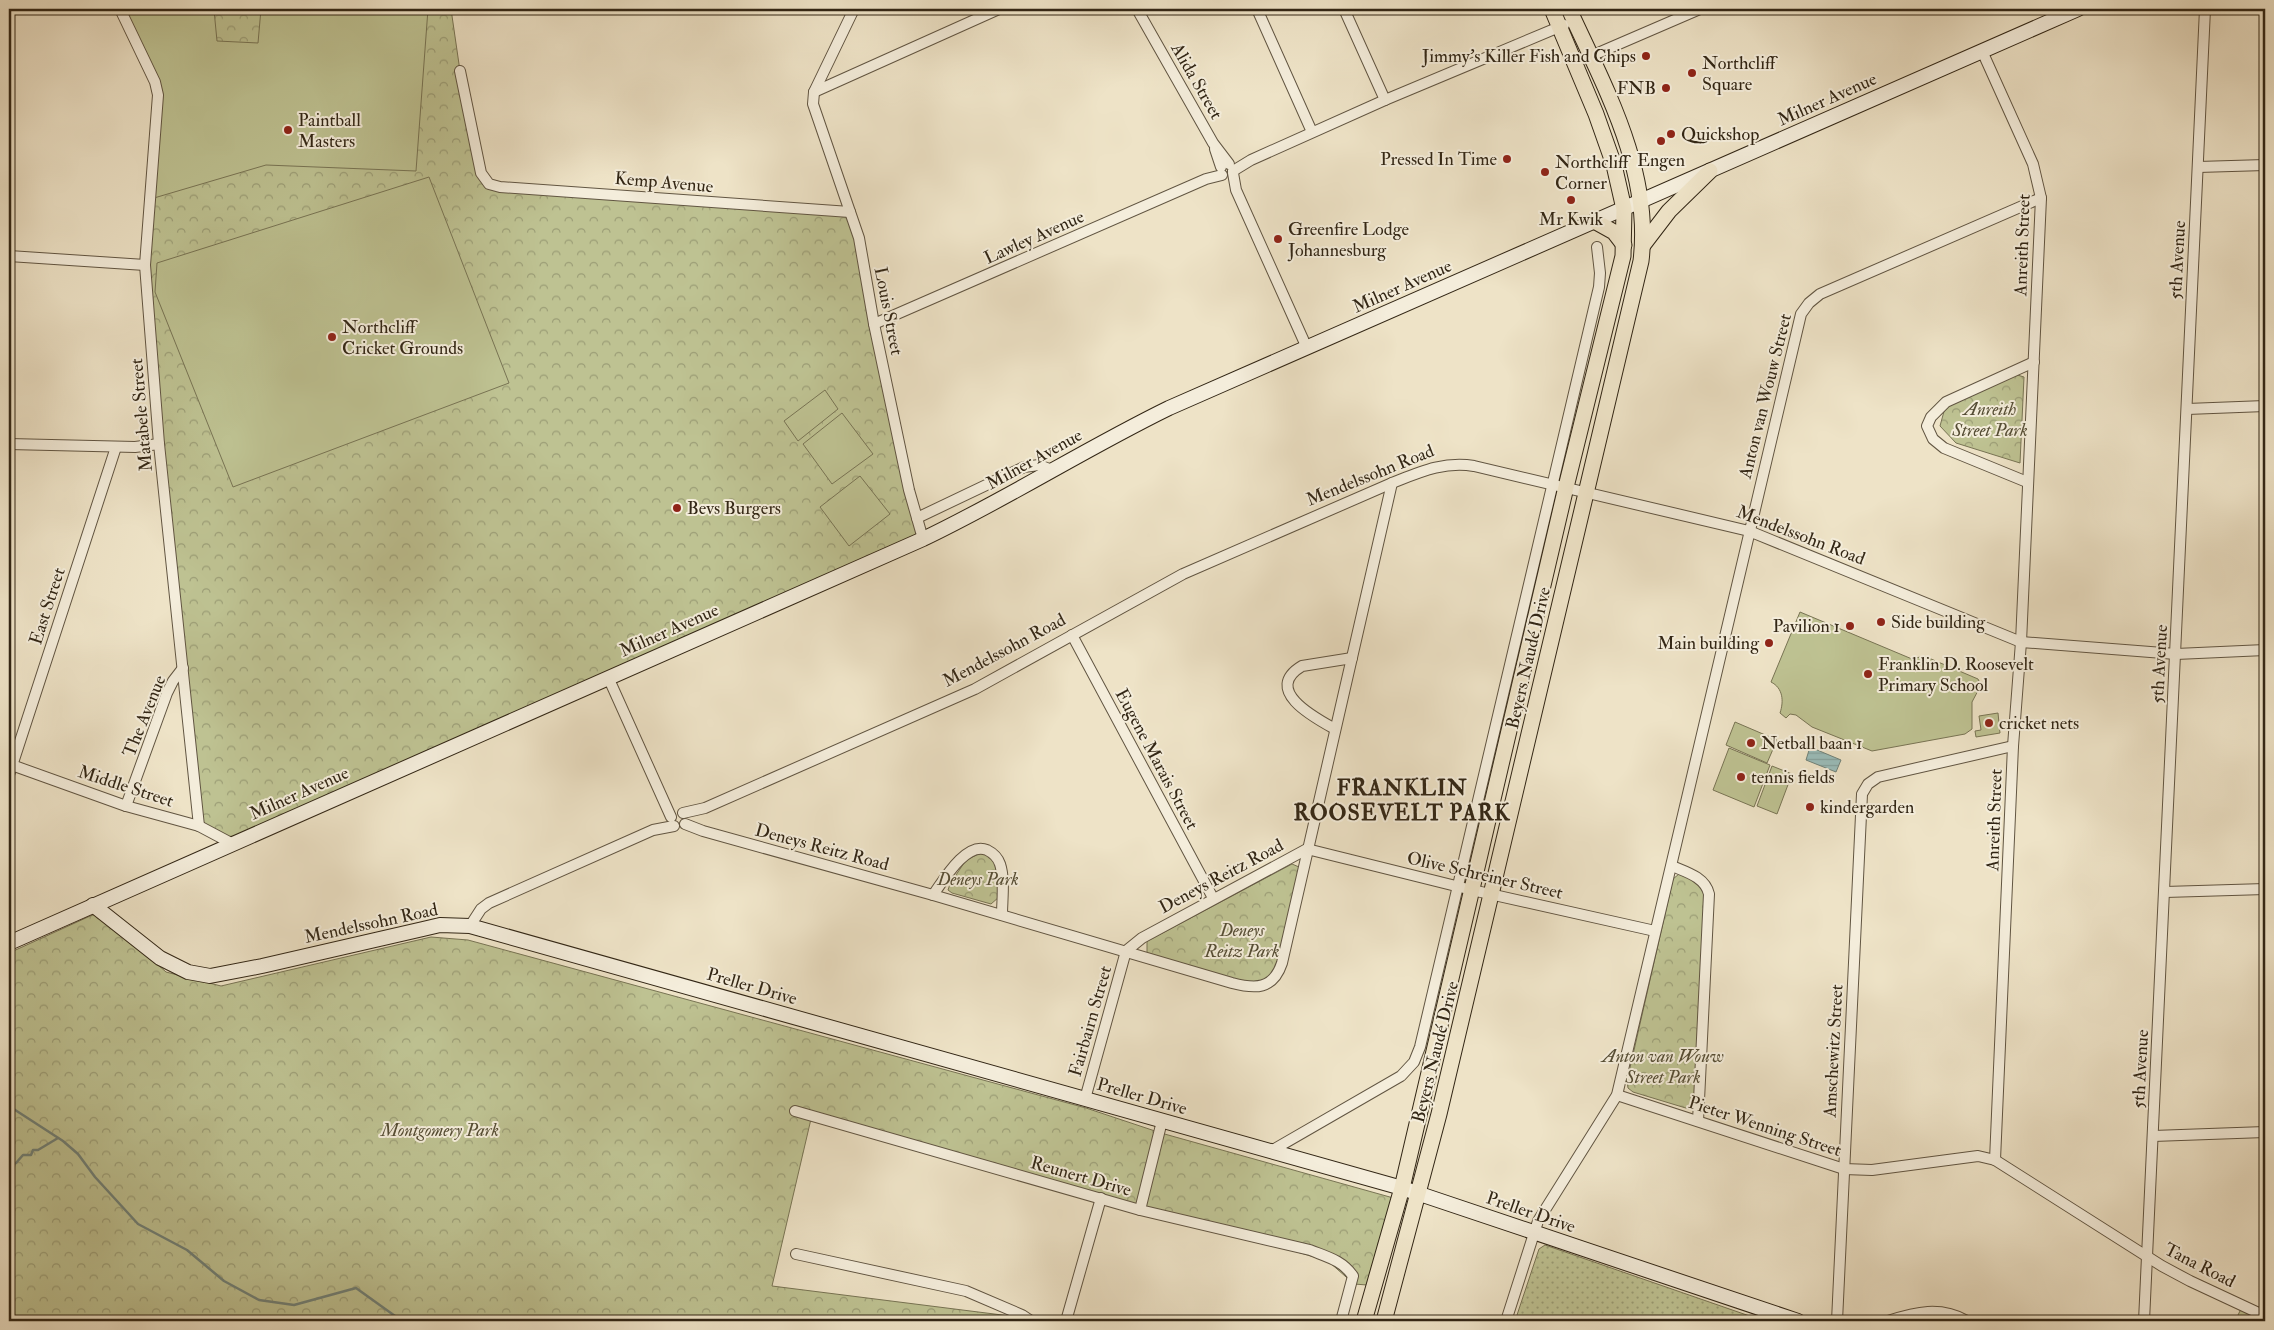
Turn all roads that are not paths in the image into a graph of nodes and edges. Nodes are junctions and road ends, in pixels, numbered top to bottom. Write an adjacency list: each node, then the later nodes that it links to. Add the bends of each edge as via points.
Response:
1 (120, 9): 32 (street, Matabele Street, via 158,95)
2 (854, 9): 16 (street)
3 (998, 9): 16 (street)
4 (1137, 9): 21 (street, Alida Street)
5 (1257, 9): 18 (street)
6 (1344, 9): 17 (street)
7 (1552, 9): 12 (main road, Beyers Naudé Drive)
8 (1700, 9): 14 (street)
9 (2078, 9): 13 (main road, Milner Avenue)
10 (2205, 9): 20 (street, 5th Avenue)
11 (1572, 14): 12 (street, Lawley Avenue); 14 (main road, Beyers Naudé Drive)
12 (1560, 27): 17 (street, Lawley Avenue); 25 (main road, Beyers Naudé Drive, via 1608,145)
13 (1982, 51): 22 (main road, Milner Avenue); 23 (street, Anreith Street, via 2034,164)
14 (1591, 56): 24 (main road, Beyers Naudé Drive, via 1628,146)
15 (460, 71): 26 (street, Kemp Avenue, via 481,172 489,184)
16 (814, 92): 26 (street, Louis Street, via 815,112)
17 (1385, 100): 18 (street, Lawley Avenue)
18 (1312, 132): 21 (street, Lawley Avenue)
19 (2265, 165): 20 (street)
20 (2198, 167): 37 (street, 5th Avenue)
21 (1227, 170): 33 (street, Lawley Avenue); 34 (street, Alida Street)
22 (1710, 171): 24 (main road, Milner Avenue); 29 (main road, via 1670,210)
23 (2041, 198): 35 (street, Anreith Street); 47 (street, Anton van Wouw Street, via 1820,294 1808,303 1798,322)
24 (1641, 202): 25 (main road, Milner Avenue); 29 (main road, Beyers Naudé Drive)
25 (1624, 209): 27 (main road, Milner Avenue); 28 (main road, Beyers Naudé Drive)
26 (850, 212): 33 (street, Louis Street, via 862,254)
27 (1596, 222): 28 (main road, via 1614,232); 34 (main road, Milner Avenue)
28 (1624, 245): 44 (main road, Beyers Naudé Drive, via 1616,289)
29 (1643, 245): 45 (main road, Beyers Naudé Drive)
30 (1597, 248): 44 (street, Beyers Naudé Drive, via 1599,287)
31 (9, 256): 32 (street)
32 (145, 265): 39 (street, Matabele Street)
33 (874, 324): 46 (street, Louis Street)
34 (1307, 348): 41 (main road, Milner Avenue, via 1169,408)
35 (2034, 362): 42 (street, Anreith Street); 42 (street, via 1946,402 1931,416 1928,426 1933,439 1944,448)
36 (2265, 406): 37 (street)
37 (2187, 409): 52 (street, 5th Avenue)
38 (9, 444): 40 (street)
39 (159, 444): 40 (street); 54 (street, Matabele Street)
40 (116, 447): 58 (street, East Street)
41 (1052, 470): 46 (street, via 1039,465 1024,467); 48 (main road, Milner Avenue)
42 (2027, 482): 50 (street, Anreith Street)
43 (1392, 483): 44 (street, Mendelssohn Road, via 1437,466 1460,464); 49 (street, Mendelssohn Road, via 1183,574); 53 (street, Deneys Reitz Road)
44 (1559, 486): 45 (street, Mendelssohn Road); 65 (street, Beyers Naudé Drive); 67 (main road, Beyers Naudé Drive)
45 (1586, 492): 47 (street, Mendelssohn Road); 69 (main road, Beyers Naudé Drive)
46 (917, 518): 48 (street, Louis Street)
47 (1749, 531): 50 (street, Mendelssohn Road); 64 (street, Anton van Wouw Street)
48 (923, 539): 55 (main road, Milner Avenue)
49 (1072, 635): 60 (street, Mendelssohn Road, via 975,689 704,808 698,815); 71 (street, Eugene Marais Street)
50 (2021, 642): 52 (street, Mendelssohn Road); 57 (street, Anreith Street)
51 (2265, 650): 52 (street, Mendelssohn Road)
52 (2176, 654): 68 (street, 5th Avenue)
53 (1352, 658): 56 (street, Deneys Reitz Road); 56 (street, via 1302,666 1289,680 1289,693 1296,704)
54 (183, 668): 59 (street, The Avenue, via 167,693); 61 (street, Matabele Street)
55 (608, 677): 60 (street, via 662,798); 62 (main road, Milner Avenue)
56 (1335, 728): 63 (street, Deneys Reitz Road)
57 (2013, 746): 86 (street, Anreith Street); 87 (street, Amschewitz Street, via 1886,774 1868,784 1861,802)
58 (10, 768): 59 (street, Middle Street)
59 (126, 806): 61 (street, Middle Street)
60 (678, 820): 70 (street, Deneys Reitz Road, via 693,832 702,831); 74 (street, Mendelssohn Road, via 489,903)
61 (198, 826): 62 (street, Middle Street)
62 (231, 843): 72 (main road, Milner Avenue)
63 (1307, 849): 65 (street, Olive Schreiner Street); 71 (street, Deneys Reitz Road); 77 (street, Deneys Reitz Road, via 1282,963 1279,973 1268,984 1242,986)
64 (1672, 866): 75 (street, Anton van Wouw Street); 82 (street, via 1701,881 1709,894)
65 (1457, 886): 67 (street, Olive Schreiner Street); 85 (street, Beyers Naudé Drive, via 1420,1047 1410,1068)
66 (2265, 889): 68 (street)
67 (1472, 890): 69 (street, Olive Schreiner Street); 88 (main road, Beyers Naudé Drive)
68 (2165, 892): 84 (street, 5th Avenue)
69 (1492, 894): 75 (street, Olive Schreiner Street); 89 (main road, Beyers Naudé Drive)
70 (933, 895): 73 (street, Deneys Reitz Road); 73 (street, via 960,859 972,850 983,849 994,855 1000,865)
71 (1213, 898): 77 (street, Deneys Reitz Road, via 1142,938)
72 (93, 905): 74 (main road, Mendelssohn Road, via 160,958 188,972 210,976 423,928); 76 (main road, Milner Avenue)
73 (1002, 915): 77 (street, Deneys Reitz Road)
74 (470, 926): 79 (main road, Preller Drive)
75 (1655, 931): 78 (street, Anton van Wouw Street)
76 (9, 943)
77 (1126, 951): 79 (street, Fairbairn Street)
78 (1616, 1095): 82 (street, Pieter Wenning Street); 92 (street, Anton van Wouw Street)
79 (1085, 1099): 81 (main road, Preller Drive)
80 (795, 1112): 90 (street, Reunert Drive)
81 (1162, 1121): 85 (main road, Preller Drive); 91 (street)
82 (1698, 1121): 87 (street, Pieter Wenning Street)
83 (2265, 1132): 84 (street)
84 (2153, 1136): 94 (street, 5th Avenue)
85 (1271, 1151): 88 (main road, Preller Drive)
86 (1996, 1160): 87 (street, Pieter Wenning Street, via 1978,1156 1872,1170); 94 (street, Pieter Wenning Street)
87 (1844, 1169): 105 (street, Amschewitz Street)
88 (1402, 1188): 89 (main road, Preller Drive); 101 (main road, Beyers Naudé Drive)
89 (1419, 1194): 92 (main road, Preller Drive); 102 (main road, Beyers Naudé Drive)
90 (1101, 1198): 91 (street, Reunert Drive); 99 (street)
91 (1140, 1210): 100 (street, Reunert Drive, via 1310,1250 1337,1260 1353,1276)
92 (1534, 1233): 103 (street, Anton van Wouw Street); 104 (main road, Preller Drive)
93 (796, 1254): 98 (street, via 966,1291)
94 (2147, 1256): 95 (street, Tana Road, via 2190,1281); 108 (street, 5th Avenue)
95 (2265, 1316)
96 (9, 1317): 97 (street)
97 (12, 1321)
98 (1031, 1321)
99 (1066, 1321)
100 (1341, 1321)
101 (1364, 1321)
102 (1384, 1321)
103 (1506, 1321)
104 (1798, 1321)
105 (1837, 1321)
106 (1888, 1321): 107 (street, via 1941,1311)
107 (1967, 1321)
108 (2144, 1321)

